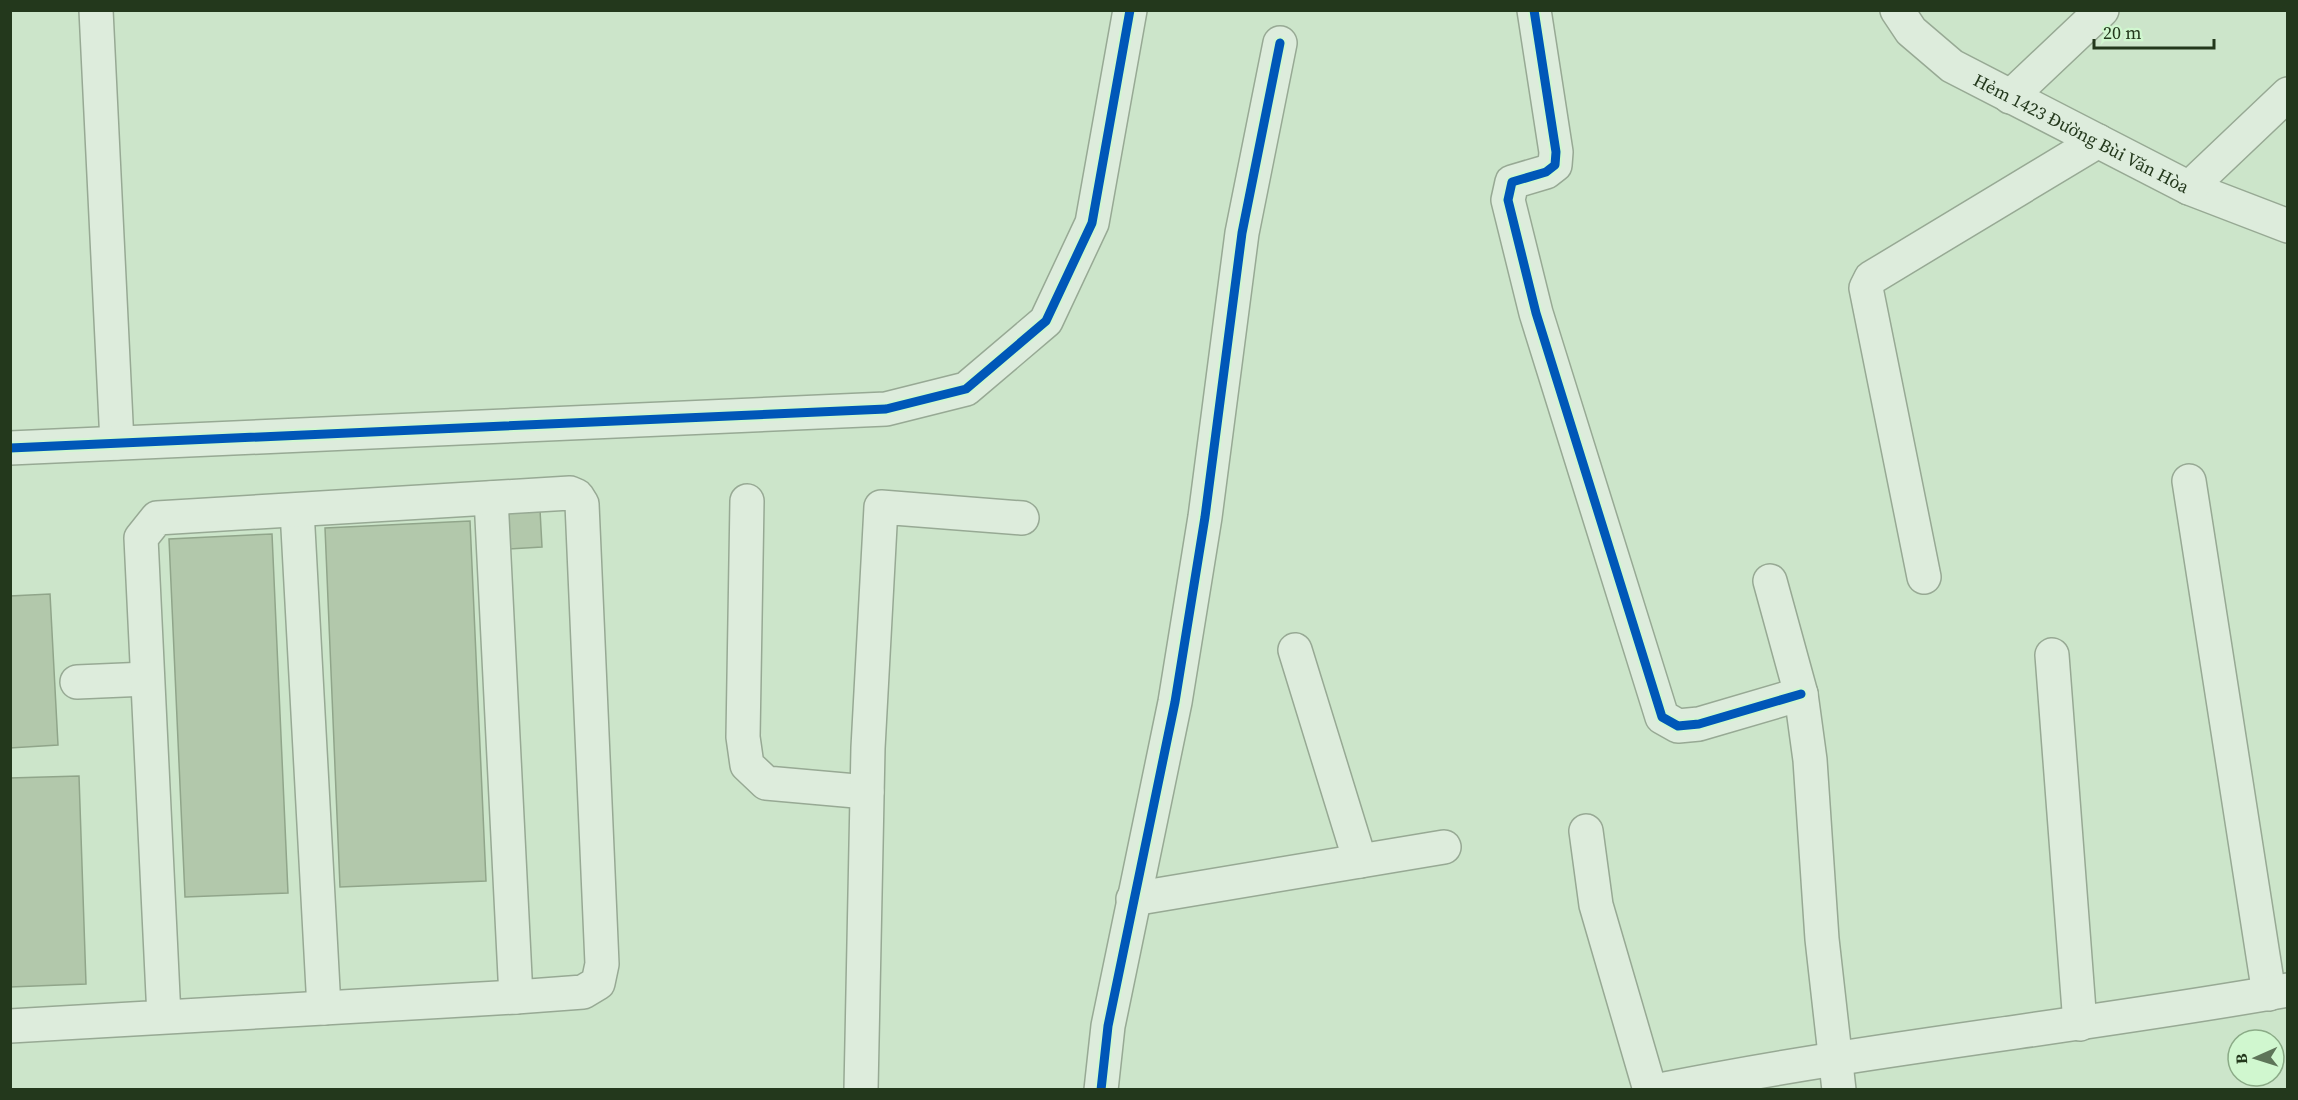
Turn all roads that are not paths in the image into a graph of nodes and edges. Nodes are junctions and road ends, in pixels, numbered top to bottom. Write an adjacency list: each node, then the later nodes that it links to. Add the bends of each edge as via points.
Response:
1 (96, 10): 12 (street)
2 (1130, 10): 12 (street, via 1092,223 1046,321 966,389 886,409)
3 (1534, 10): 25 (street, via 1555,165 1546,172 1512,182 1508,200 1536,313 1662,717 1678,726 1699,724)
4 (1896, 10): 8 (street, Hẻm 1423 Đường Bùi Văn Hòa, via 1911,31 1952,66)
5 (2102, 10): 8 (street)
6 (1280, 44): 30 (street, via 1242,233 1207,506 1174,702)
7 (2288, 94): 10 (street)
8 (2010, 97): 9 (street, Hẻm 1423 Đường Bùi Văn Hòa)
9 (2098, 141): 10 (street, Hẻm 1423 Đường Bùi Văn Hòa); 19 (street, via 1871,278 1866,288)
10 (2189, 188): 11 (street, Hẻm 1423 Đường Bùi Văn Hòa)
11 (2288, 226)
12 (117, 442): 13 (street)
13 (10, 448)
14 (2190, 482): 31 (street)
15 (491, 498): 17 (street); 32 (street); 32 (street, via 570,493 582,504 602,964 598,983 583,992)
16 (747, 501): 26 (street, via 743,737 747,765 766,783)
17 (297, 510): 23 (street, via 157,518 141,538); 33 (street)
18 (1022, 518): 26 (street, via 881,507)
19 (1924, 577)
20 (1770, 581): 25 (street)
21 (1295, 650): 29 (street)
22 (2052, 654): 35 (street)
23 (147, 679): 24 (street); 34 (street)
24 (77, 682)
25 (1801, 694): 37 (street)
26 (867, 792): 38 (street)
27 (1586, 831): 40 (street, via 1596,905)
28 (1444, 847): 29 (street)
29 (1360, 861): 30 (street)
30 (1133, 899): 39 (street, via 1108,1026)
31 (2278, 992): 35 (street)
32 (516, 997): 33 (street)
33 (324, 1008): 34 (street)
34 (164, 1017): 36 (street)
35 (2080, 1024): 37 (street)
36 (10, 1026)
37 (1836, 1057): 41 (street); 42 (street)
38 (861, 1089)
39 (1101, 1089)
40 (1650, 1089)
41 (1660, 1089)
42 (1839, 1089)

